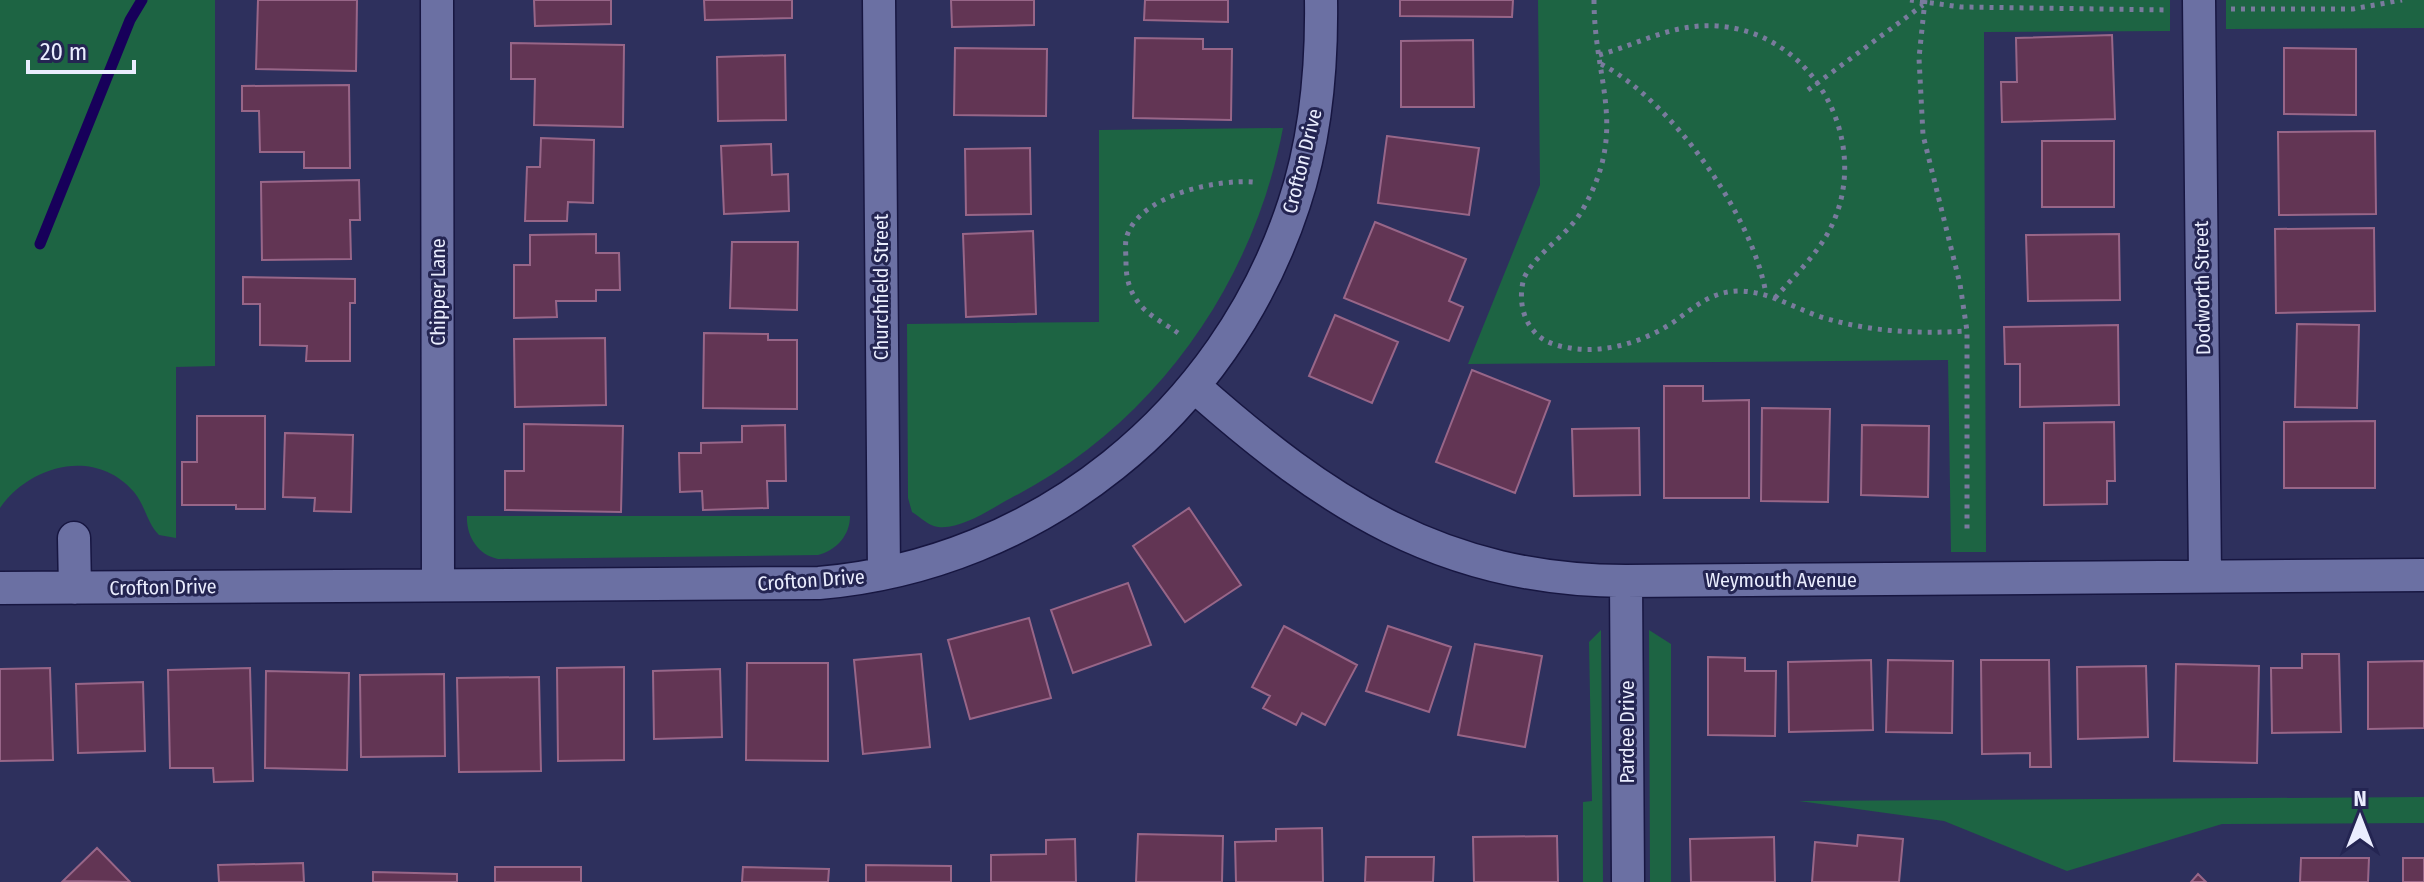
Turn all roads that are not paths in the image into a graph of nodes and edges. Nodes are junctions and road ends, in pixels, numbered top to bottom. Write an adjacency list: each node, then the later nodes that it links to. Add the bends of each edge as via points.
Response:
1 (437, 0): 11 (street, Chipper Lane)
2 (879, 0): 7 (street, Churchfield Street)
3 (1321, 0): 5 (street, Crofton Drive, via 1319,87 1295,203 1254,296)
4 (2199, 7): 9 (street, Dodworth Street)
5 (1194, 386): 7 (street, Crofton Drive, via 1120,463 1055,508 966,551); 10 (street, Weymouth Avenue, via 1307,480 1380,525 1422,543 1536,576)
6 (74, 538): 13 (street)
7 (884, 573): 11 (street, Crofton Drive, via 819,583)
8 (2424, 575): 9 (street, Weymouth Avenue)
9 (2205, 576): 10 (street, Weymouth Avenue)
10 (1626, 581): 14 (street, Pardee Drive)
11 (438, 585): 13 (street, Crofton Drive)
12 (0, 588): 13 (street, Crofton Drive)
13 (75, 588)
14 (1628, 882)

